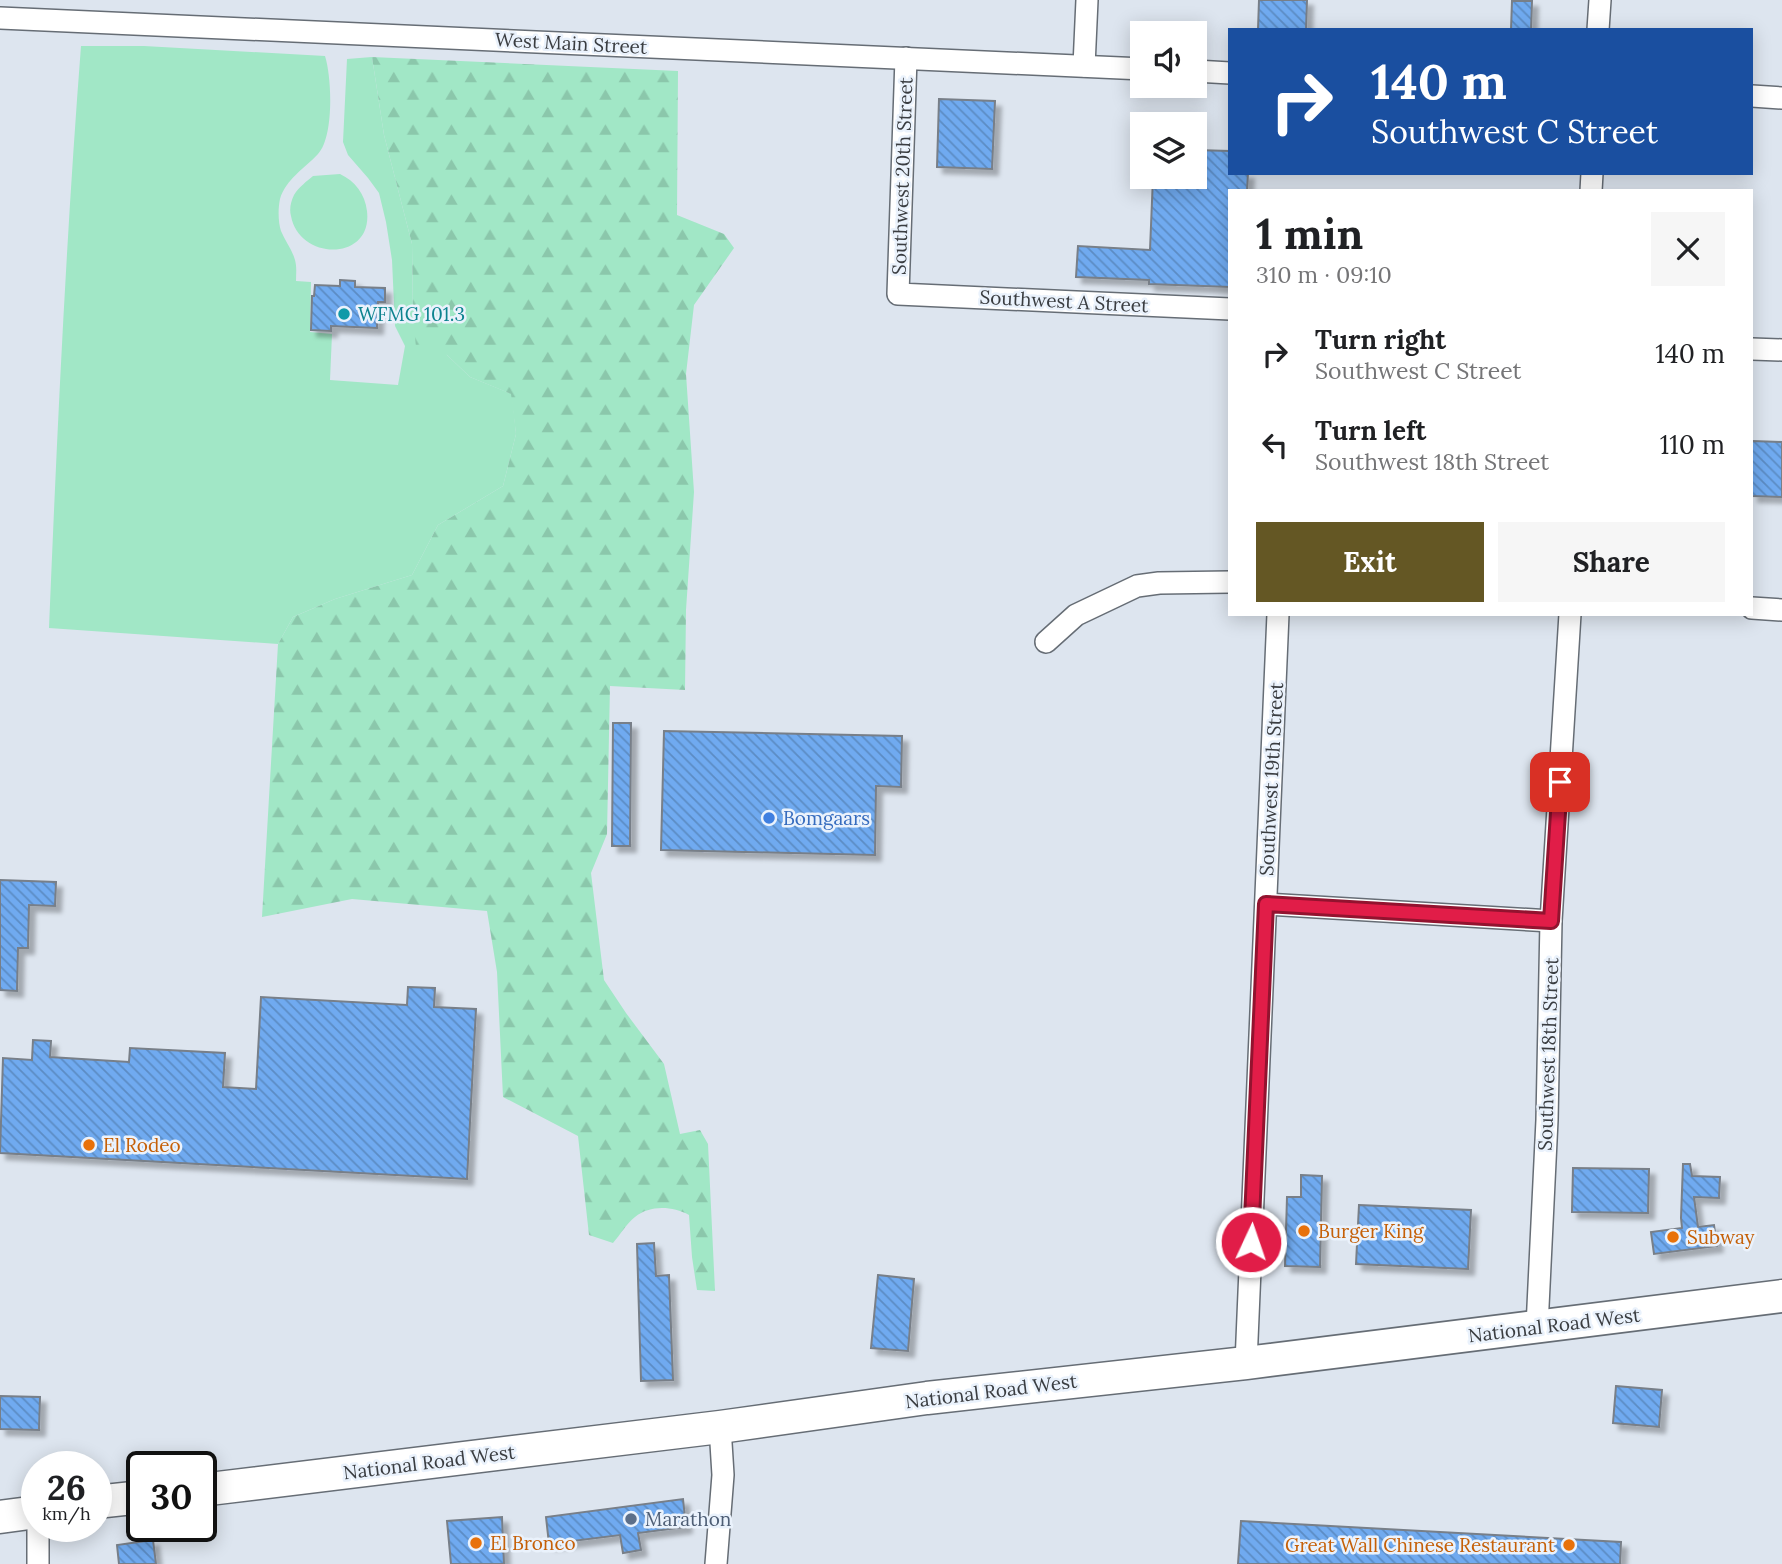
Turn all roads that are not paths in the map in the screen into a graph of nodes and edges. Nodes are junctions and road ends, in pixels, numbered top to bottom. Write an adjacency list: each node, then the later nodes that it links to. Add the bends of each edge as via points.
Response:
1 (1087, 0): 6 (street)
2 (1600, 0): 4 (street)
3 (14, 12): 5 (street, West Main Street)
4 (1598, 28)
5 (906, 58): 6 (street, West Main Street); 12 (street, Southwest 20th Street)
6 (1084, 66): 7 (street, West Main Street)
7 (1130, 68)
8 (1207, 72): 9 (street)
9 (1228, 73)
10 (1753, 96): 11 (street)
11 (1782, 98)
12 (898, 294): 13 (street, Southwest A Street)
13 (1228, 309)
14 (1753, 349): 15 (street)
15 (1782, 350)
16 (1228, 582): 21 (street, via 1137,586 1076,615)
17 (1753, 608): 18 (street)
18 (1782, 610)
19 (1278, 616): 22 (street, Southwest 19th Street)
20 (1570, 616): 23 (street, Southwest 18th Street)
21 (1046, 642)
22 (1266, 904): 23 (street); 26 (street, Southwest 19th Street)
23 (1551, 921): 25 (street, Southwest 18th Street, via 1548,1120)
24 (1782, 1296): 25 (main road, National Road West)
25 (1537, 1327): 26 (main road, National Road West)
26 (1246, 1363): 27 (main road, National Road West, via 927,1398)
27 (720, 1427): 28 (main road, National Road West); 33 (street, via 723,1475)
28 (217, 1487)
29 (21, 1514): 30 (main road)
30 (0, 1517)
31 (38, 1542): 32 (street)
32 (38, 1564)
33 (716, 1564)

